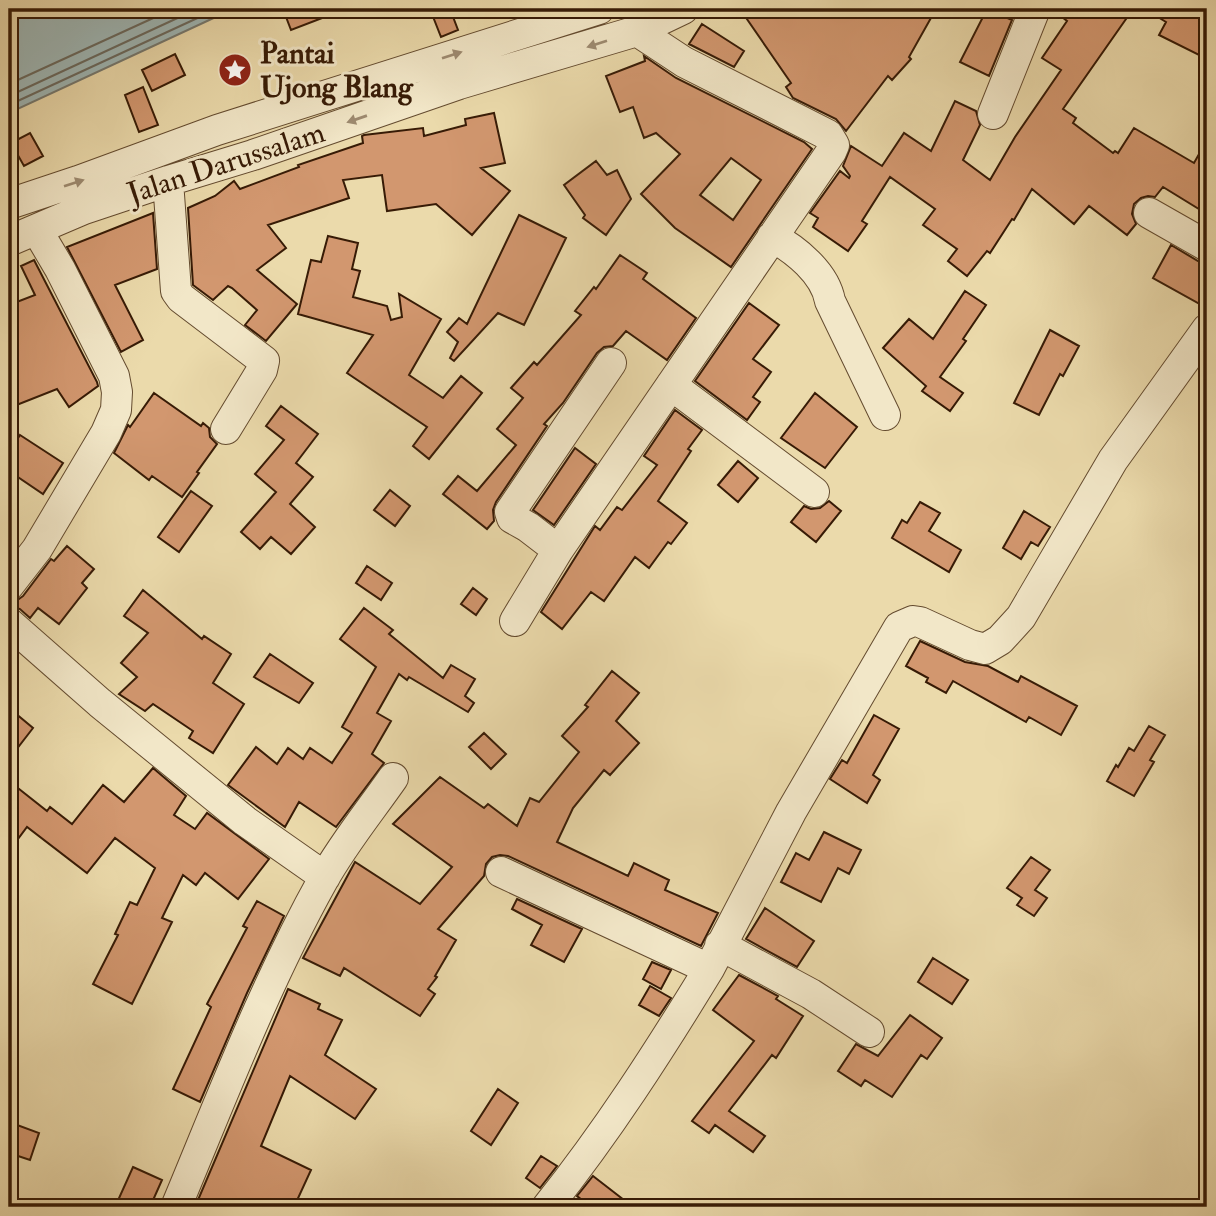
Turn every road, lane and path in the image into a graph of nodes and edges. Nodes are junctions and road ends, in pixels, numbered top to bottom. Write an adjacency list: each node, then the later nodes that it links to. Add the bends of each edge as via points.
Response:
1 (599, 9): 7 (street, Jalan Darussalam, one-way to 1, via 217,130)
2 (683, 9): 4 (street, Jalan Darussalam)
3 (1035, 9): 5 (street)
4 (637, 31): 6 (street, Jalan Darussalam, one-way to 6, via 459,84); 10 (street, via 684,62 833,140 831,152)
5 (993, 114)
6 (168, 181): 9 (street, Jalan Darussalam); 17 (street, via 176,292 264,361)
7 (9, 204)
8 (1149, 213): 12 (street)
9 (37, 230): 11 (street, Jalan Darussalam); 20 (street, via 114,376 116,410 37,549)
10 (772, 237): 15 (street); 16 (street, via 804,260 828,291)
11 (9, 241)
12 (1207, 246)
13 (1202, 347): 26 (street, via 1113,460 1021,617 1000,640 985,649 920,622 899,627 791,812)
14 (611, 363): 19 (street, via 509,512)
15 (671, 385): 18 (street); 19 (street)
16 (885, 415)
17 (226, 429)
18 (814, 492)
19 (558, 550): 21 (street)
20 (9, 585)
21 (515, 621)
22 (9, 624): 25 (street, via 245,821)
23 (393, 778): 25 (street)
24 (501, 872): 26 (street)
25 (325, 877): 28 (street, via 295,934)
26 (714, 957): 27 (street, via 811,994); 29 (street, via 653,1060)
27 (869, 1031)
28 (176, 1207)
29 (547, 1207)

